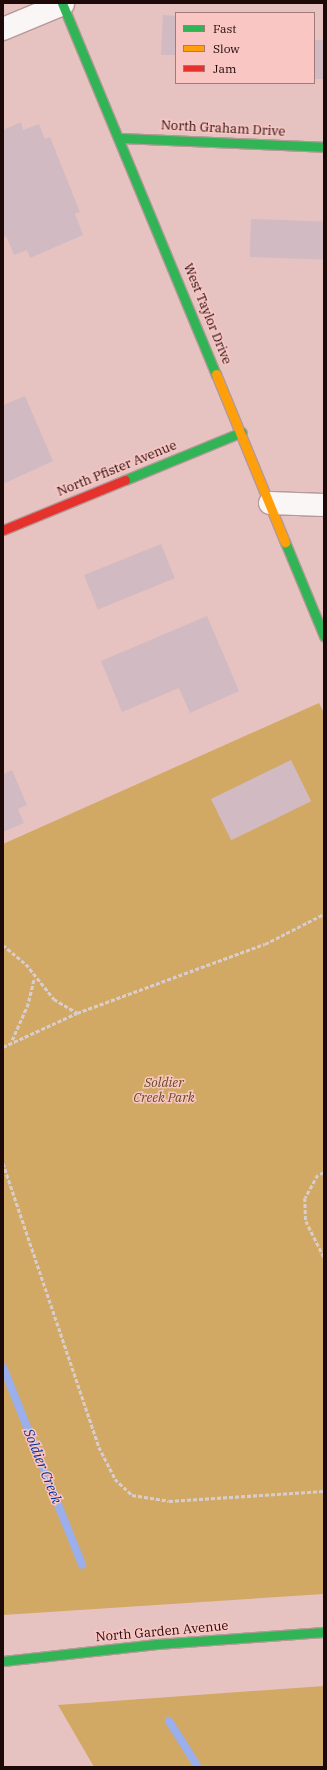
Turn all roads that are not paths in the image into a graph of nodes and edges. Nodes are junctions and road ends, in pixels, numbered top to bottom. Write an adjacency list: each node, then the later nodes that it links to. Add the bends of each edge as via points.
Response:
1 (62, 4): 2 (street); 3 (street, West Taylor Drive)
2 (3, 29)
3 (120, 138): 4 (street, North Graham Drive); 5 (street, West Taylor Drive)
4 (324, 147)
5 (242, 432): 6 (street, West Taylor Drive); 8 (street, North Pfister Avenue)
6 (270, 503): 7 (street); 9 (street, West Taylor Drive)
7 (324, 505)
8 (3, 530)
9 (324, 636)
10 (324, 1632): 11 (street, North Garden Avenue, via 157,1644)
11 (3, 1660)

